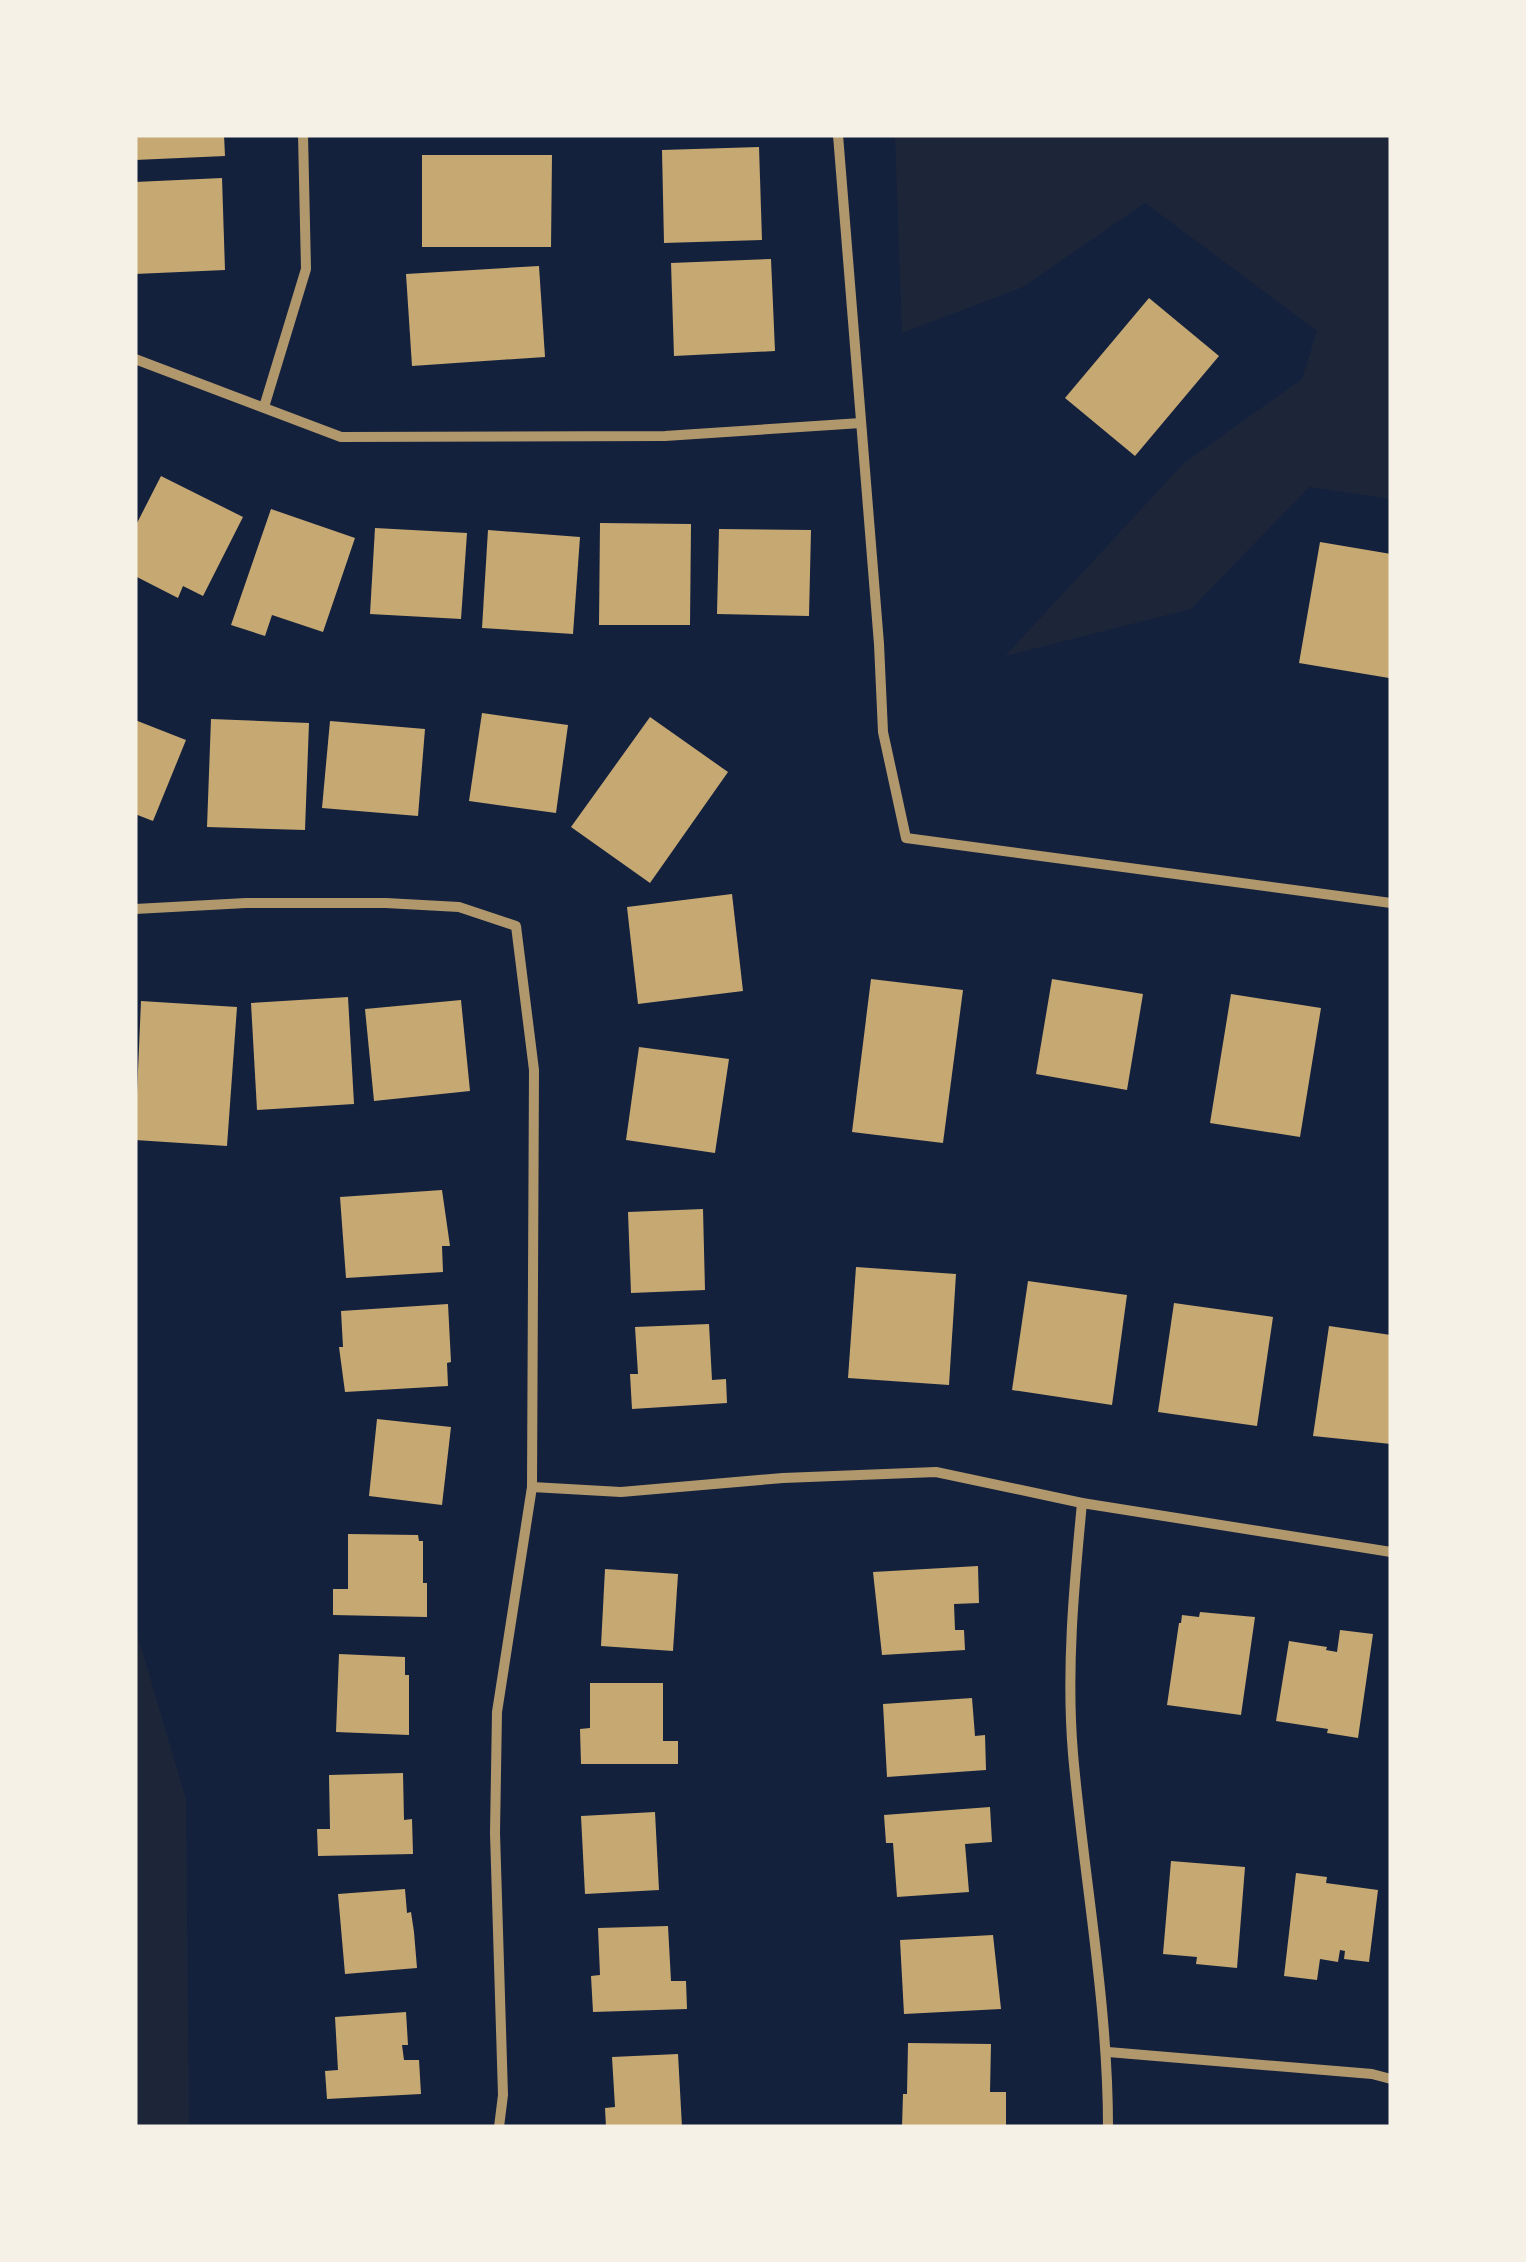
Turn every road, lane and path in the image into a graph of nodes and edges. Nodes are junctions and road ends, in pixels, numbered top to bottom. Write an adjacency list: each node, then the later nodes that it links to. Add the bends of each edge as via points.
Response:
1 (302, 135): 4 (street, via 306,268)
2 (838, 135): 5 (street)
3 (135, 359): 4 (street)
4 (264, 407): 5 (street, via 340,437 665,436)
5 (861, 423): 6 (street, via 883,732 906,838)
6 (1391, 903)
7 (135, 909): 8 (street, via 386,902 459,907 516,926 534,1070)
8 (532, 1487): 9 (street, via 621,1492 936,1472); 13 (street, via 497,1712)
9 (1082, 1503): 10 (street); 11 (street, via 1071,1631 1073,1752)
10 (1391, 1552)
11 (1108, 2052): 12 (street); 14 (street)
12 (1391, 2079)
13 (499, 2127)
14 (1108, 2127)

